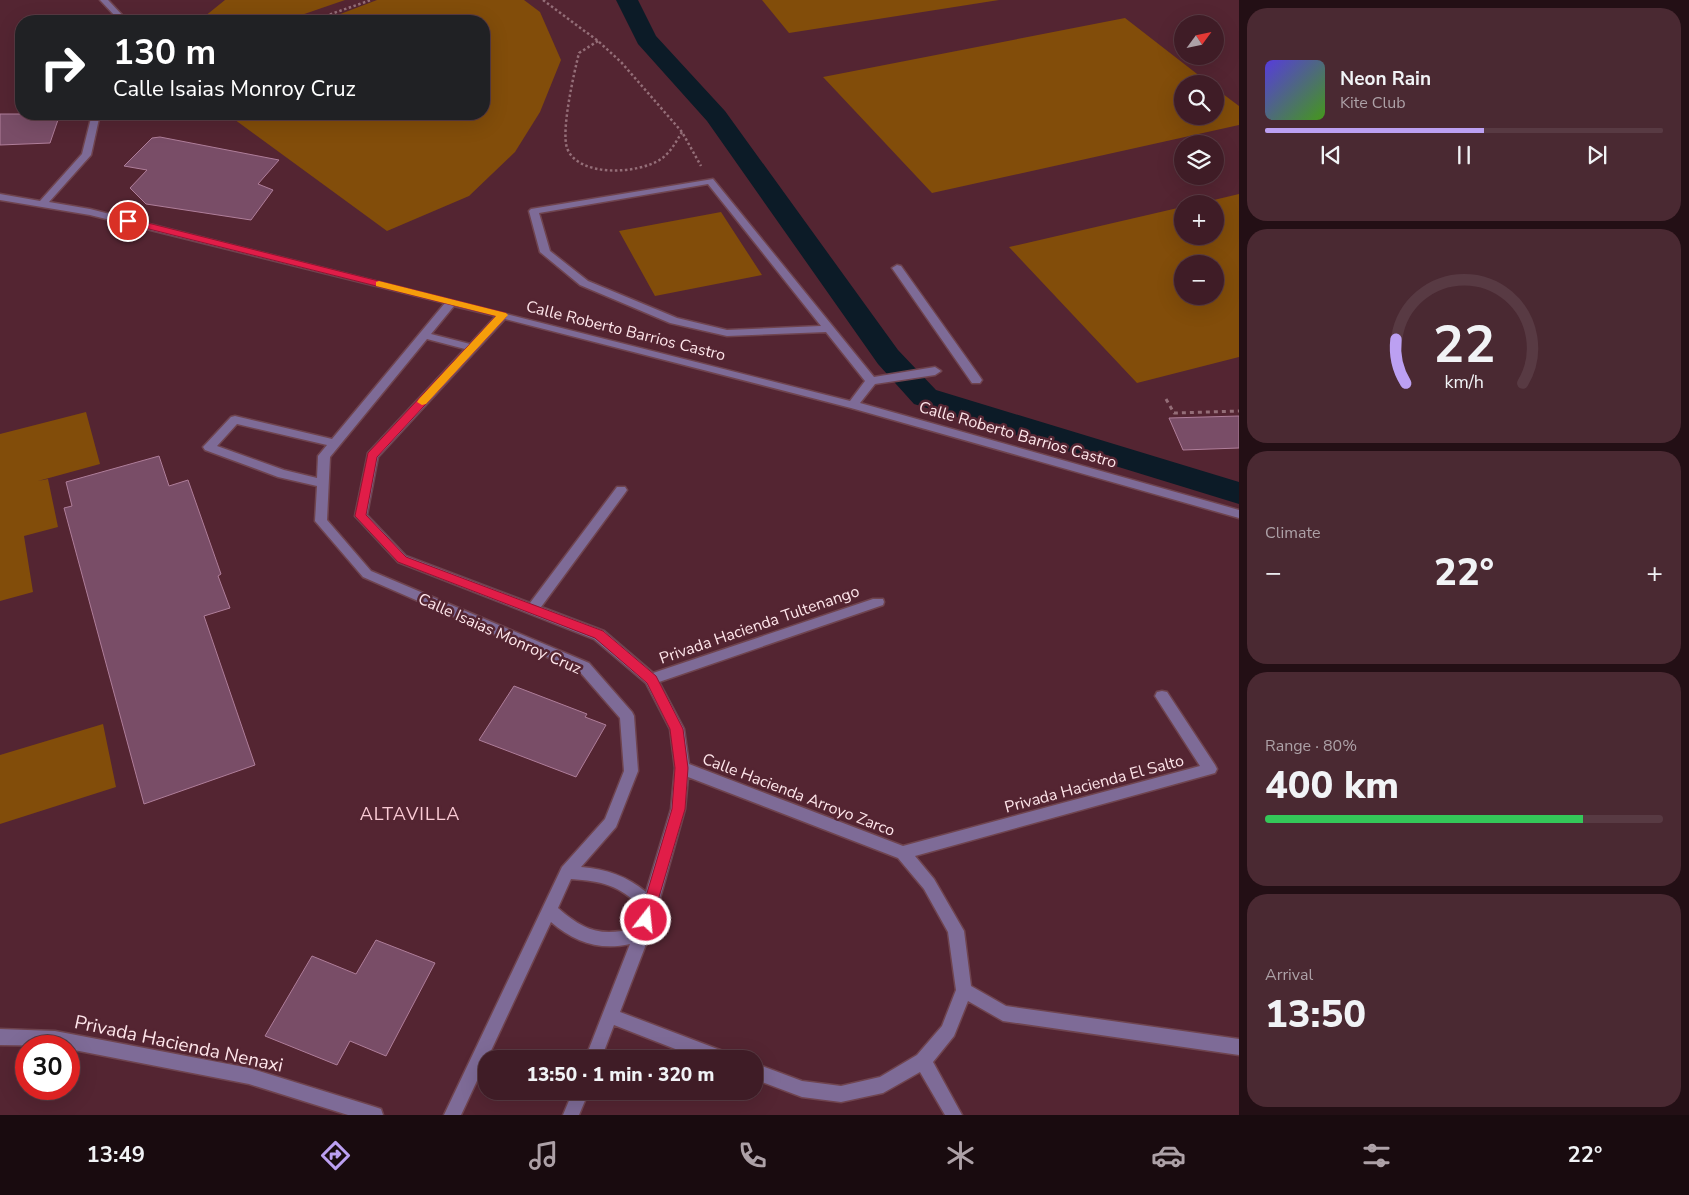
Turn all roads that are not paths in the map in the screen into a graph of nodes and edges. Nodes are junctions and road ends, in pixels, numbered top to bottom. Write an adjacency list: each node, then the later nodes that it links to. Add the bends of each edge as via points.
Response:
1 (104, 0): 2 (street)
2 (118, 15)
3 (95, 120): 5 (street, via 86,155)
4 (0, 197): 5 (street, Calle Roberto Barrios Castro)
5 (42, 204): 7 (street, Calle Roberto Barrios Castro, via 90,212)
6 (897, 268): 13 (street)
7 (452, 302): 8 (street, Calle Roberto Barrios Castro); 10 (street, Calle Isaias Monroy Cruz)
8 (503, 315): 11 (street, Calle Isaias Monroy Cruz); 15 (street, Calle Roberto Barrios Castro)
9 (829, 329): 9 (street, via 710,181 534,210 545,252 584,283 674,321 727,333); 14 (street)
10 (424, 335): 11 (street); 16 (street, Calle Isaias Monroy Cruz)
11 (473, 348): 21 (street, Calle Isaias Monroy Cruz, via 372,456 361,516 402,560)
12 (935, 371): 14 (street)
13 (976, 380)
14 (871, 381): 15 (street)
15 (853, 404): 19 (street, Calle Roberto Barrios Castro)
16 (334, 443): 17 (street, Calle Isaias Monroy Cruz, via 324,456); 17 (street, via 235,420 209,447 282,474)
17 (323, 483): 26 (street, Calle Isaias Monroy Cruz, via 321,521 367,574 584,668 627,716 630,771 611,823)
18 (621, 490): 21 (street)
19 (1239, 514)
20 (878, 602): 22 (street, Privada Hacienda Tultenango)
21 (533, 608): 22 (street, Calle Isaias Monroy Cruz, via 599,635)
22 (652, 679): 24 (street, Calle Isaias Monroy Cruz, via 677,729)
23 (1162, 696): 25 (street, Privada Hacienda El Salto, via 1210,769)
24 (682, 768): 25 (street, Calle Hacienda Arroyo Zarco); 27 (street, Calle Isaias Monroy Cruz, via 678,809)
25 (903, 853): 30 (street, via 929,884 956,931)
26 (567, 872): 27 (street, via 614,879 634,889); 28 (street, Calle Isaias Monroy Cruz)
27 (650, 906): 29 (street, Calle Isaias Monroy Cruz)
28 (550, 911): 29 (street, via 567,927 592,939 620,940); 40 (street, Calle Isaias Monroy Cruz)
29 (642, 934): 31 (street, Calle Isaias Monroy Cruz)
30 (964, 990): 33 (street, via 1003,1013); 36 (street, via 948,1031)
31 (610, 1016): 34 (street, Calle Isaias Monroy Cruz); 35 (street)
32 (0, 1038): 39 (street, Privada Hacienda Nenaxi, via 55,1039 249,1076)
33 (1239, 1047)
34 (597, 1050)
35 (699, 1050)
36 (923, 1061): 37 (street, via 883,1085 841,1094 802,1090); 42 (street)
37 (763, 1075)
38 (578, 1100): 41 (street)
39 (376, 1115)
40 (452, 1115)
41 (572, 1115)
42 (954, 1115)

